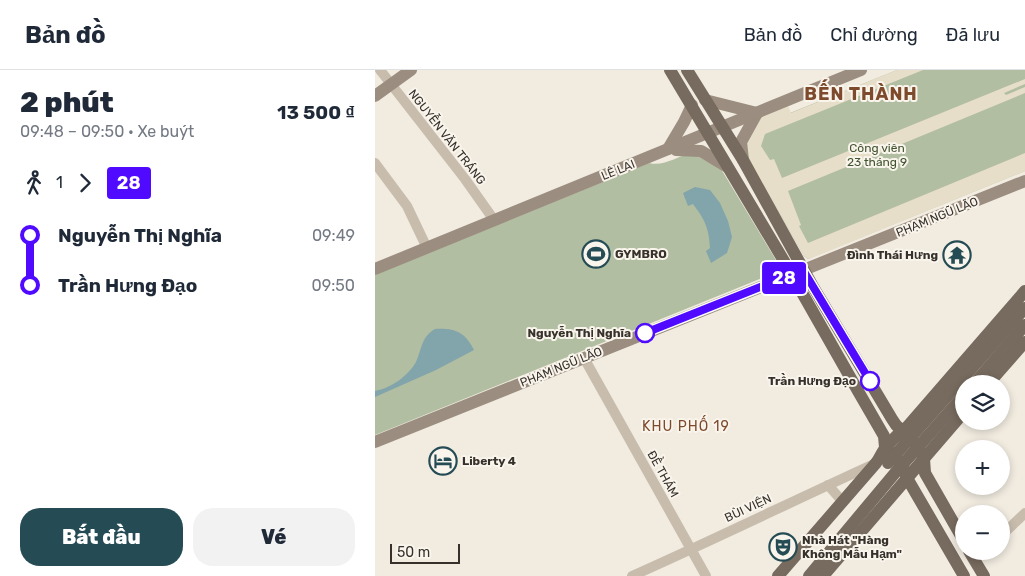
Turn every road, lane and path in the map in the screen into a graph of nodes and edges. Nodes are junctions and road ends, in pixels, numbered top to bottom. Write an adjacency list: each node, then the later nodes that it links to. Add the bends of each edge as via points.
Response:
1 (380, 70): 6 (street, NGUYỄN VĂN TRÁNG)
2 (411, 70): 6 (main road)
3 (670, 70): 9 (main road)
4 (687, 70): 8 (main road)
5 (861, 70): 10 (main road, LÊ LAI)
6 (391, 85): 7 (main road); 18 (street, NGUYỄN VĂN TRÁNG)
7 (375, 96)
8 (705, 100): 10 (main road); 11 (main road)
9 (692, 105): 12 (main road); 13 (main road)
10 (757, 113): 11 (main road, LÊ LAI); 14 (main road, via 741,142)
11 (723, 128): 12 (main road, LÊ LAI); 14 (main road)
12 (708, 134): 13 (main road, LÊ LAI); 16 (main road)
13 (668, 150): 16 (main road, via 701,150); 18 (main road, LÊ LAI)
14 (743, 160): 21 (main road)
15 (375, 163): 19 (street, via 407,206)
16 (727, 166): 21 (main road)
17 (1024, 185): 21 (main road, PHẠM NGŨ LÃO)
18 (494, 220): 19 (main road, LÊ LAI)
19 (427, 248): 20 (main road, LÊ LAI)
20 (375, 269)
21 (797, 272): 26 (main road, PHẠM NGŨ LÃO); 31 (main road); 35 (main road)
22 (1025, 291): 23 (main road)
23 (1021, 307): 27 (main road)
24 (1025, 325): 28 (main road)
25 (1025, 342): 29 (main road)
26 (584, 358): 33 (main road, PHẠM NGŨ LÃO); 43 (street, ÐỀ THÁM)
27 (978, 375)
28 (979, 375)
29 (980, 375)
30 (949, 408): 32 (main road); 34 (main road)
31 (892, 418): 32 (main road); 34 (main road)
32 (915, 418): 34 (main road)
33 (375, 442)
34 (913, 444): 35 (main road); 35 (main road); 40 (main road, via 925,473)
35 (897, 462): 36 (main road, via 880,459); 38 (main road); 42 (main road); 50 (main road)
36 (876, 463): 37 (street, BÙI VIỆN); 38 (main road)
37 (828, 485): 38 (street); 43 (street, BÙI VIỆN)
38 (846, 504): 47 (main road)
39 (1025, 513): 41 (street)
40 (955, 525)
41 (1010, 527)
42 (856, 528): 48 (main road); 49 (main road)
43 (692, 549): 45 (street, BÙI VIỆN); 46 (street, ÐỀ THÁM)
44 (974, 560): 51 (main road)
45 (632, 576)
46 (706, 576)
47 (782, 576)
48 (809, 576)
49 (823, 576)
50 (964, 576)
51 (983, 576)

